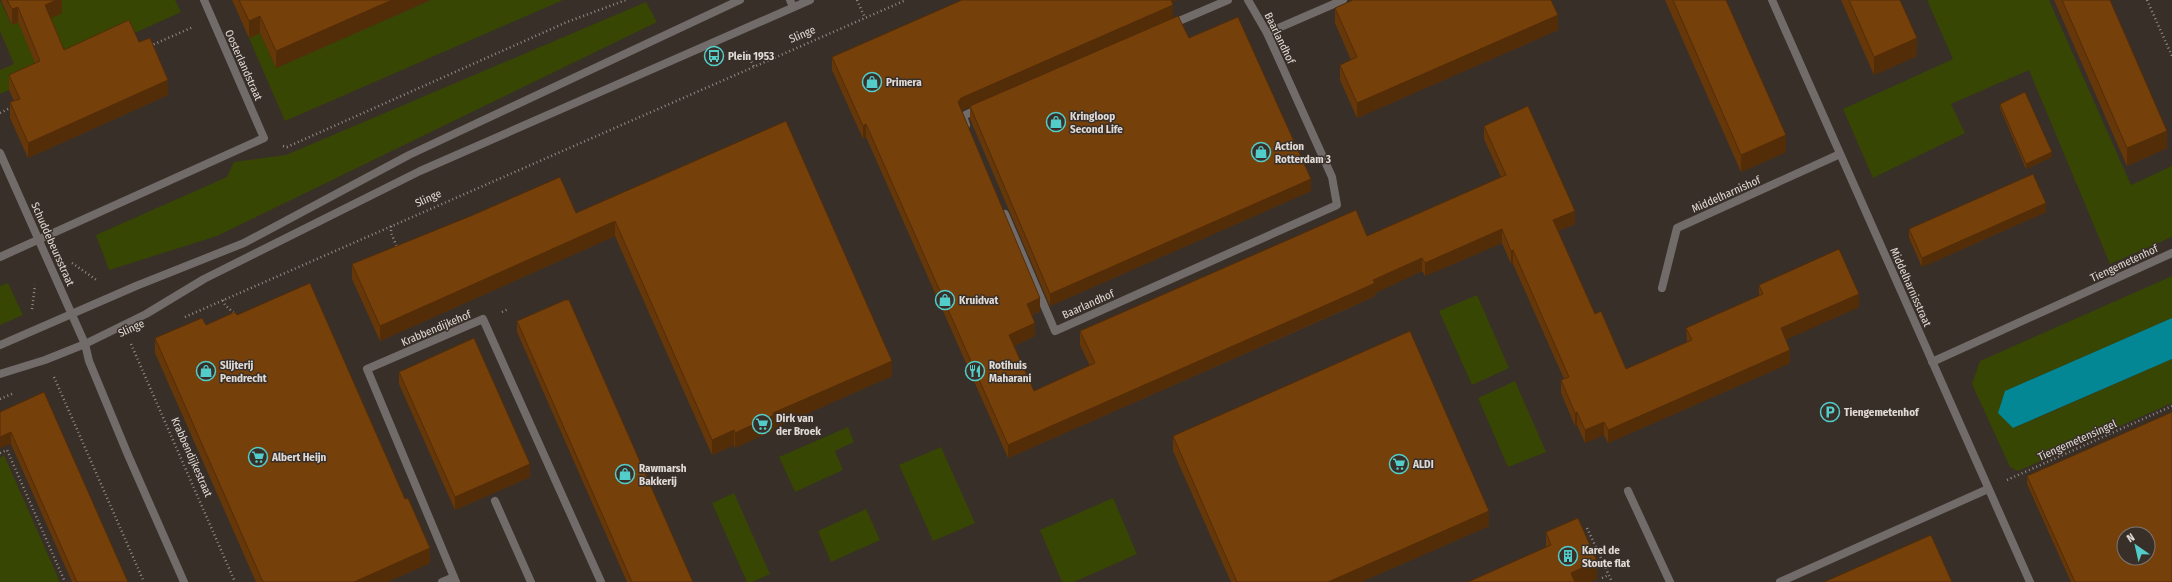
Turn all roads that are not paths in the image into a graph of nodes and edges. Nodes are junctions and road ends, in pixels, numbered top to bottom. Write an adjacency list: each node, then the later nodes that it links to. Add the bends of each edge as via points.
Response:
1 (204, 0): 16 (street, Oosterlandstraat, via 264,138)
2 (740, 0): 20 (street, via 409,155 244,243)
3 (810, 0): 8 (street, Slinge)
4 (1228, 0): 9 (street)
5 (1248, 0): 10 (street, Baarlandhof)
6 (1343, 0): 10 (street)
7 (1772, 0): 14 (street, Middelharnisstraat)
8 (792, 4): 21 (street, Slinge, via 420,172 204,279 146,314)
9 (1163, 28)
10 (1267, 33): 15 (street, Baarlandhof, via 1332,177 1337,205 1055,331)
11 (991, 103): 12 (street, via 963,116)
12 (969, 130)
13 (0, 152): 16 (street, Schuddebeursstraat)
14 (1840, 154): 19 (street, Middelharnishof, via 1677,228); 23 (street, Middelharnisstraat)
15 (1003, 209)
16 (40, 240): 18 (street); 20 (street, Schuddebeursstraat)
17 (2172, 253): 23 (street, Tiengemetenhof)
18 (0, 257)
19 (1662, 288)
20 (72, 314): 21 (street, Schuddebeursstraat); 22 (street)
21 (85, 344): 24 (street, Slinge, via 46,360); 29 (street, via 89,360 128,455)
22 (0, 345)
23 (1932, 362): 25 (street, Middelharnisstraat)
24 (0, 374)
25 (1988, 489): 34 (street); 35 (street, Middelharnisstraat)
26 (1628, 491): 33 (street)
27 (495, 501): 31 (street)
28 (455, 580): 30 (street); 32 (street, Krabbendijkehof, via 367,370 483,320)
29 (184, 582)
30 (442, 582)
31 (531, 582)
32 (601, 582)
33 (1670, 582)
34 (1780, 582)
35 (2030, 582)

